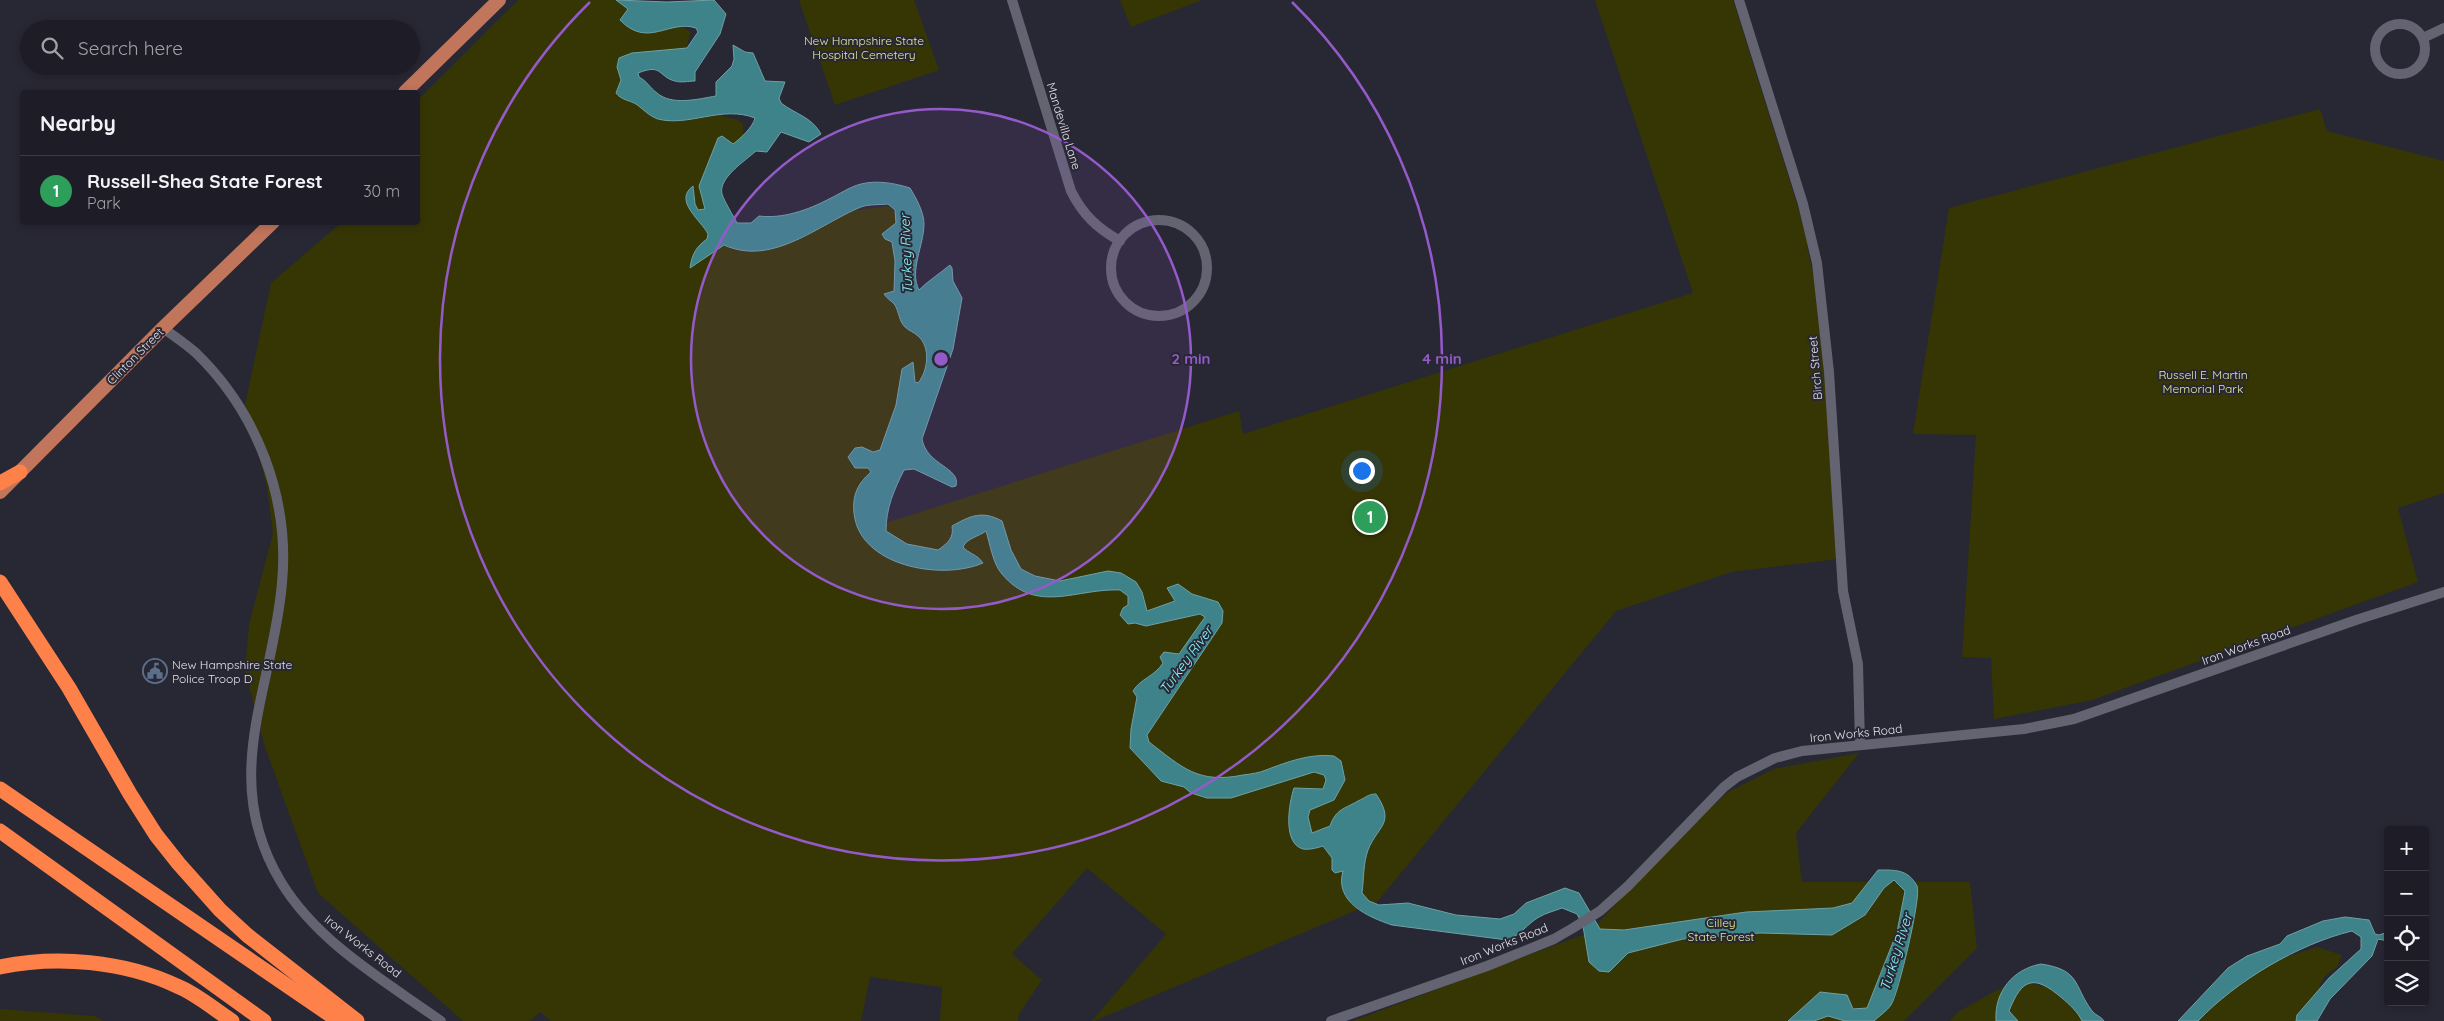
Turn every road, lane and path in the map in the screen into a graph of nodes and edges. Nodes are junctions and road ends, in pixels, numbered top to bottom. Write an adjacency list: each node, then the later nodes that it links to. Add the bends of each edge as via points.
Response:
1 (499, 0): 6 (main road)
2 (1012, 0): 8 (street, Mandevilla Lane, via 1071,191 1091,222)
3 (1739, 0): 16 (street, Birch Street, via 1803,204 1817,263 1829,372 1843,591 1859,670)
4 (2444, 28): 5 (street)
5 (2423, 38): 5 (street, via 2411,26 2395,24 2387,28 2381,33 2375,48 2379,63 2392,73 2409,73 2422,62)
6 (407, 90)
7 (270, 225): 9 (main road, Clinton Street)
8 (1120, 241): 8 (street, via 1133,228 1151,221 1170,222 1187,230 1200,244 1206,262 1205,280 1197,297 1183,310 1165,316 1147,314 1130,306 1118,293 1112,276 1112,258)
9 (163, 328): 10 (main road, Clinton Street); 24 (street, Iron Works Road, via 195,352 234,399 268,464 278,499 283,547 282,583 251,752 254,813 265,849 281,882 329,939)
10 (20, 472): 11 (highway); 12 (main road, Clinton Street)
11 (0, 483)
12 (0, 492)
13 (0, 582): 14 (highway)
14 (4, 592): 23 (highway, via 69,688 156,835 179,864 246,935)
15 (2444, 592): 16 (street, Iron Works Road, via 2074,719 2024,730)
16 (1860, 744): 25 (street, Iron Works Road, via 1787,754 1737,777 1600,911 1554,939)
17 (0, 789): 22 (highway)
18 (0, 831): 21 (highway)
19 (0, 967): 20 (highway, via 51,961 114,967 178,986)
20 (232, 1021)
21 (264, 1021)
22 (339, 1021)
23 (357, 1021)
24 (441, 1021)
25 (1331, 1021)

